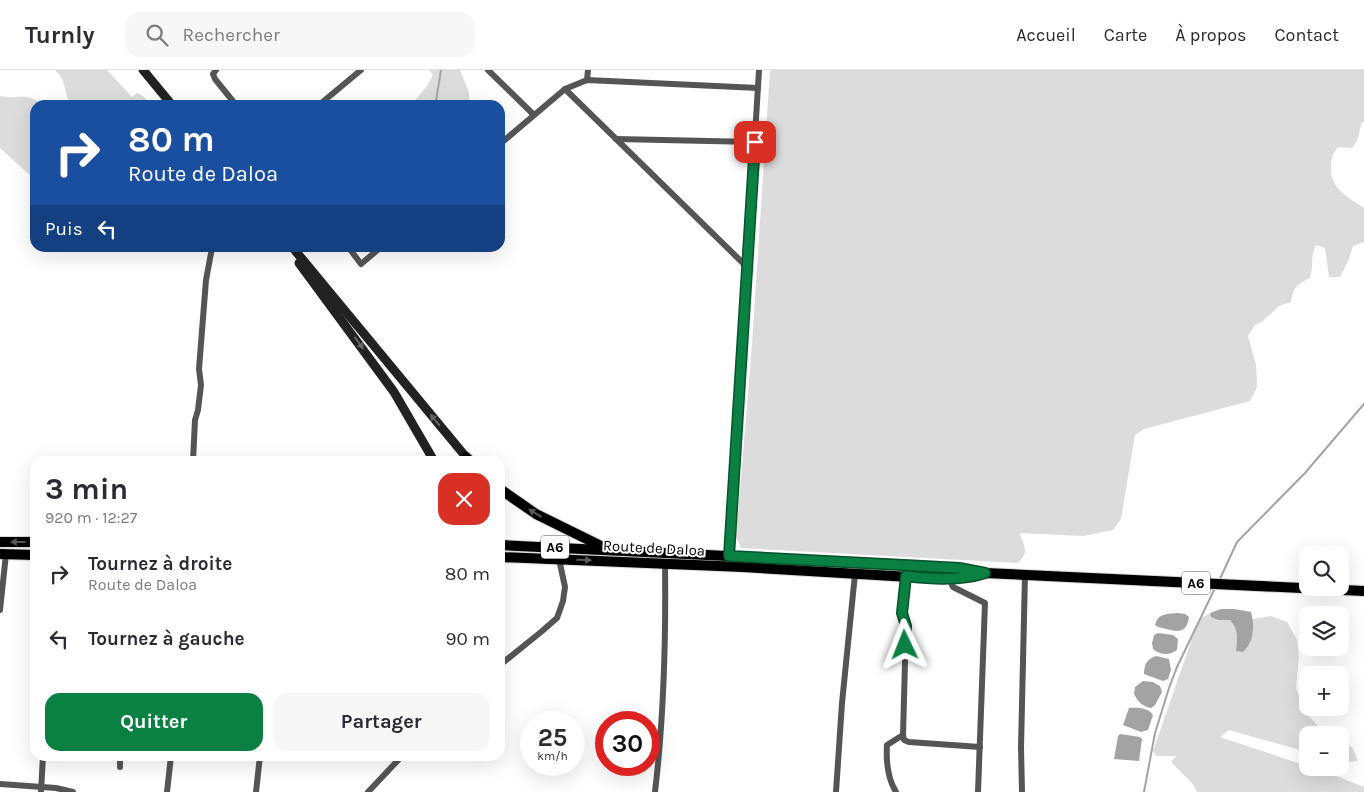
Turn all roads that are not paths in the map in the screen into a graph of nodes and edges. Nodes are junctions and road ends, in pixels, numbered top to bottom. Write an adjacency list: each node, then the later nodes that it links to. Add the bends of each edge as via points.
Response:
1 (143, 70): 10 (main road)
2 (216, 70): 11 (street, via 213,74 215,79)
3 (361, 70): 12 (street)
4 (488, 70): 13 (street)
5 (588, 70): 7 (street)
6 (760, 70): 8 (street)
7 (587, 80): 8 (street); 9 (street)
8 (758, 88): 16 (street)
9 (565, 89): 13 (street); 14 (street)
10 (168, 100)
11 (232, 100)
12 (325, 100)
13 (534, 115): 15 (street)
14 (616, 139): 16 (street); 22 (street)
15 (505, 140)
16 (755, 142): 22 (street)
17 (211, 252): 23 (street, via 206,280 199,369 201,385)
18 (293, 252): 24 (main road, one-way to 24, via 394,392)
19 (294, 252): 25 (main road, one-way to 19)
20 (352, 252): 21 (street, via 361,264)
21 (375, 252)
22 (747, 267): 33 (street)
23 (193, 456)
24 (431, 456)
25 (465, 456)
26 (505, 492): 30 (highway, one-way to 26, via 559,527)
27 (0, 542): 28 (highway, one-way to 27)
28 (30, 542)
29 (505, 546): 30 (highway, Route de Daloa / A6)
30 (610, 551): 33 (highway, A6)
31 (3, 554): 32 (highway); 43 (street)
32 (30, 555)
33 (729, 556): 37 (highway, A6, via 959,568)
34 (505, 557): 35 (highway, Route de Daloa / A6)
35 (559, 559): 36 (highway, Route de Daloa / A6, one-way to 36); 44 (street, via 565,587 556,618)
36 (665, 564): 38 (highway, Route de Daloa / A6); 59 (street, via 666,635)
37 (985, 573): 39 (highway, A6); 41 (highway, Route de Daloa / A6)
38 (855, 574): 40 (highway, Route de Daloa / A6); 60 (street)
39 (1025, 575): 42 (highway, A6); 63 (street)
40 (906, 576): 41 (highway, Route de Daloa / A6); 45 (street, via 902,613 906,626)
41 (949, 579): 46 (street, via 953,587 985,602)
42 (1364, 591)
43 (0, 610)
44 (505, 661)
45 (903, 735): 46 (street, via 909,742); 61 (street, via 887,745 889,775)
46 (980, 747): 62 (street)
47 (44, 761): 54 (street)
48 (120, 761): 52 (street)
49 (170, 761): 56 (street)
50 (259, 761): 57 (street)
51 (397, 761): 58 (street)
52 (120, 767)
53 (0, 784): 54 (street)
54 (41, 790): 55 (street)
55 (73, 792)
56 (167, 792)
57 (256, 792)
58 (368, 792)
59 (655, 792)
60 (836, 792)
61 (896, 792)
62 (978, 792)
63 (1022, 792)

